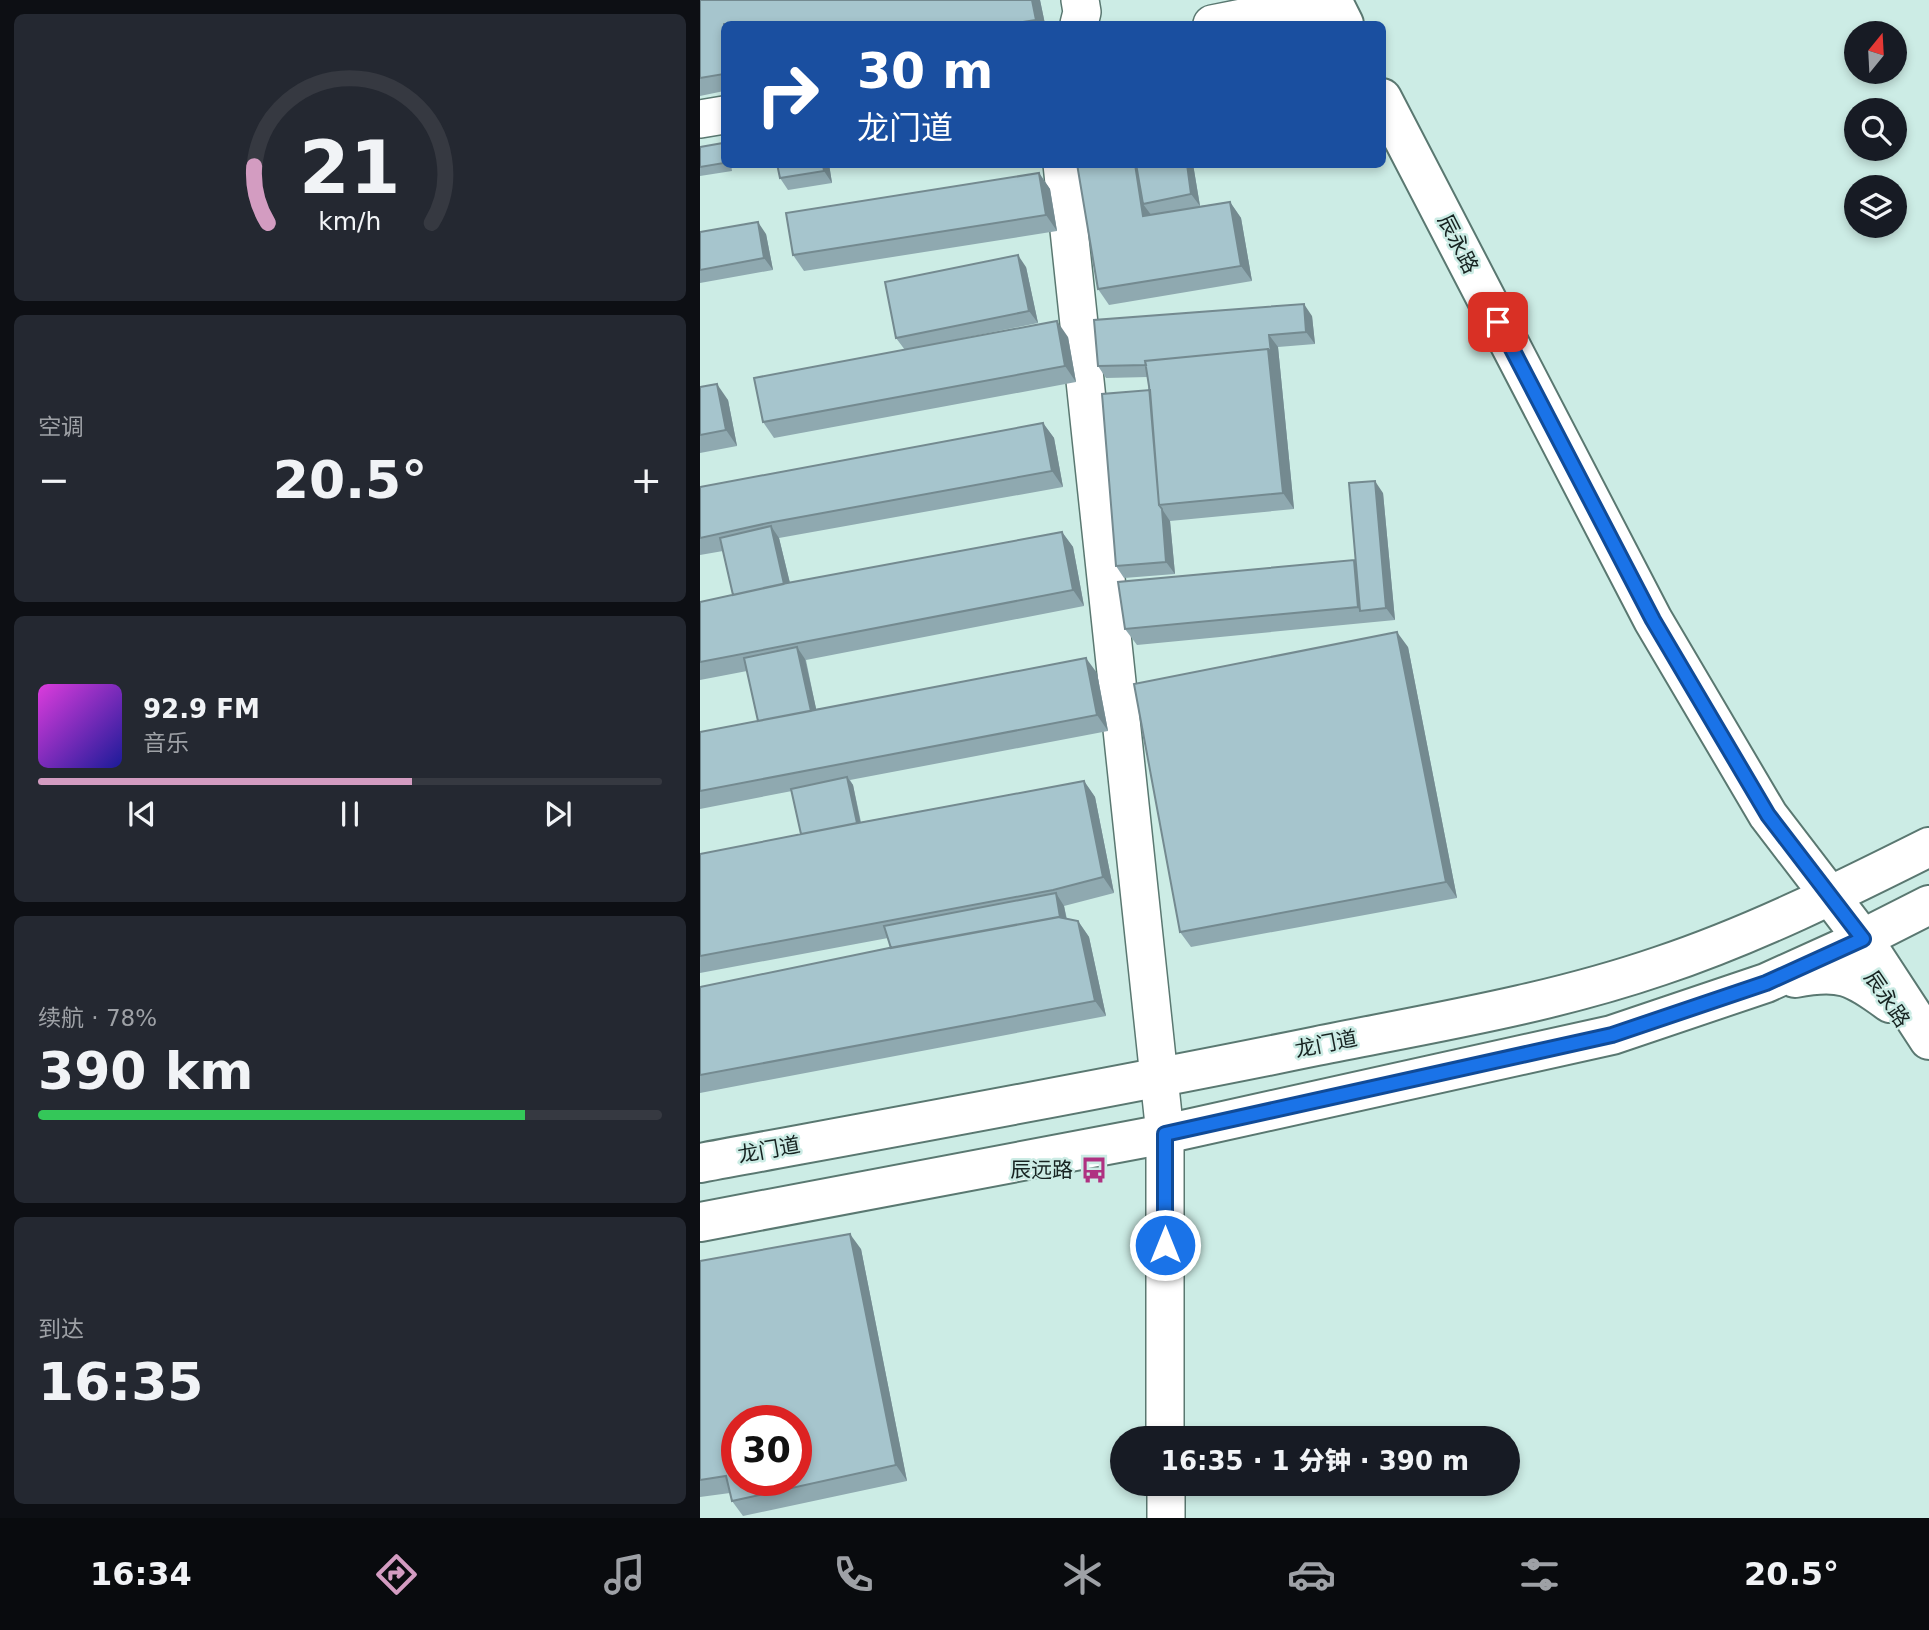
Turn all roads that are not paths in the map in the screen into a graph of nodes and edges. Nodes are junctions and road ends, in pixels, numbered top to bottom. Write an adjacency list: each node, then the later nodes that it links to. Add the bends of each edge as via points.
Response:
1 (1080, 0): 3 (street)
2 (1332, 0): 4 (street); 5 (main road)
3 (1080, 21)
4 (1227, 21)
5 (1342, 21)
6 (1386, 106): 11 (main road, 辰永路, via 1653,620 1768,815)
7 (721, 116): 8 (street)
8 (700, 119)
9 (1062, 168): 18 (street)
10 (1929, 847): 11 (main road, 龙门道)
11 (1830, 897): 13 (main road, 辰永路); 18 (main road, 龙门道, via 1738,938 1570,993)
12 (1929, 905): 13 (main road)
13 (1856, 942): 14 (main road); 15 (main road, 辰永路); 16 (main road, 辰永路)
14 (1766, 983): 15 (main road, via 1838,974 1864,984); 19 (main road, via 1612,1035)
15 (1890, 1003): 17 (main road, 辰永路)
16 (1929, 1040)
17 (1929, 1061)
18 (1158, 1078): 19 (street); 20 (main road, 龙门道)
19 (1165, 1134): 21 (main road); 22 (street)
20 (700, 1163)
21 (700, 1222)
22 (1166, 1426)
23 (1166, 1496): 24 (street)
24 (1166, 1518)

